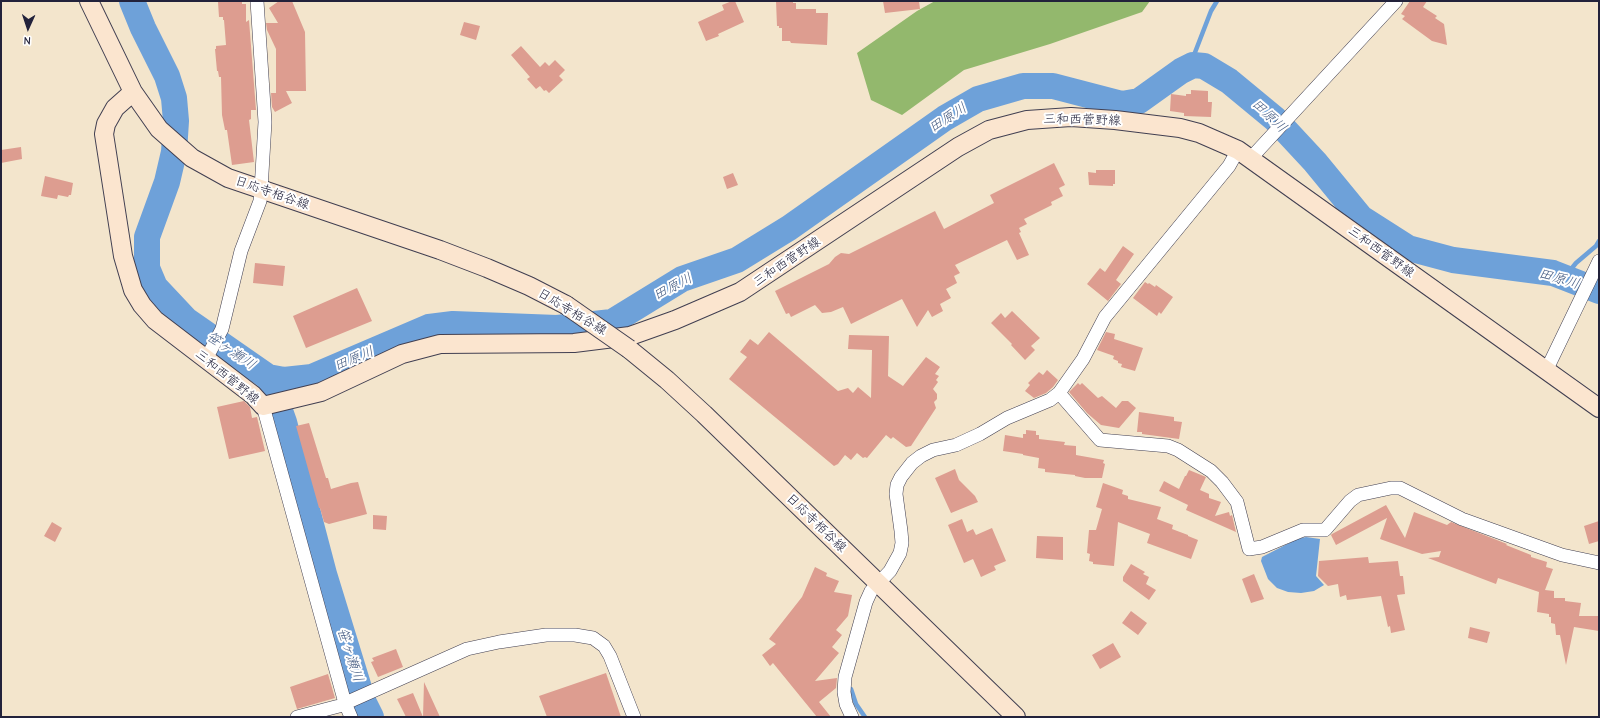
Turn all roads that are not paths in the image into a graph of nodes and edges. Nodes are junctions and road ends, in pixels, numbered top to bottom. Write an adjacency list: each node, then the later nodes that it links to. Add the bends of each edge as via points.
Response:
1 (89, 1): 4 (main road, 日応寺栢谷線)
2 (257, 1): 6 (street, via 265,122)
3 (1396, 1): 5 (street, via 1287,120)
4 (133, 92): 6 (main road, 日応寺栢谷線, via 159,129 192,158 228,178); 8 (main road, 三和西菅野線, via 116,108 106,124 104,134 123,256 133,290 142,305 155,320)
5 (1244, 154): 9 (main road, 三和西菅野線); 10 (street, via 1229,166 1105,317 1083,359); 11 (main road, 三和西菅野線, via 1199,133 1161,125 1071,117 1027,120 989,130 958,147 740,292 675,320 630,336 574,343 440,344 402,354 321,392)
6 (261, 190): 8 (street, via 260,201 241,251 222,329); 14 (main road, 日応寺栢谷線, bridge, via 440,250 529,286 566,305 629,349 667,380)
7 (1599, 260): 9 (street)
8 (208, 355): 11 (main road, 三和西菅野線)
9 (1546, 371): 12 (main road, 三和西菅野線)
10 (1059, 393): 13 (street, via 1100,440 1168,446 1211,470 1237,502 1249,549 1262,547 1303,530 1325,530 1358,495 1400,488 1462,519 1562,555); 14 (street, via 1050,400 1007,418 980,434 956,445 933,450 912,463 897,485 902,543 900,553 890,571)
11 (265, 405): 15 (street)
12 (1599, 408)
13 (1599, 564)
14 (878, 583): 19 (street, via 871,590 866,602 845,677 846,704); 20 (main road, 日応寺栢谷線)
15 (348, 701): 16 (street); 17 (street); 18 (street, via 467,649 546,635 575,635 592,638 604,646)
16 (299, 717)
17 (351, 717)
18 (634, 717)
19 (852, 717)
20 (1016, 717)

